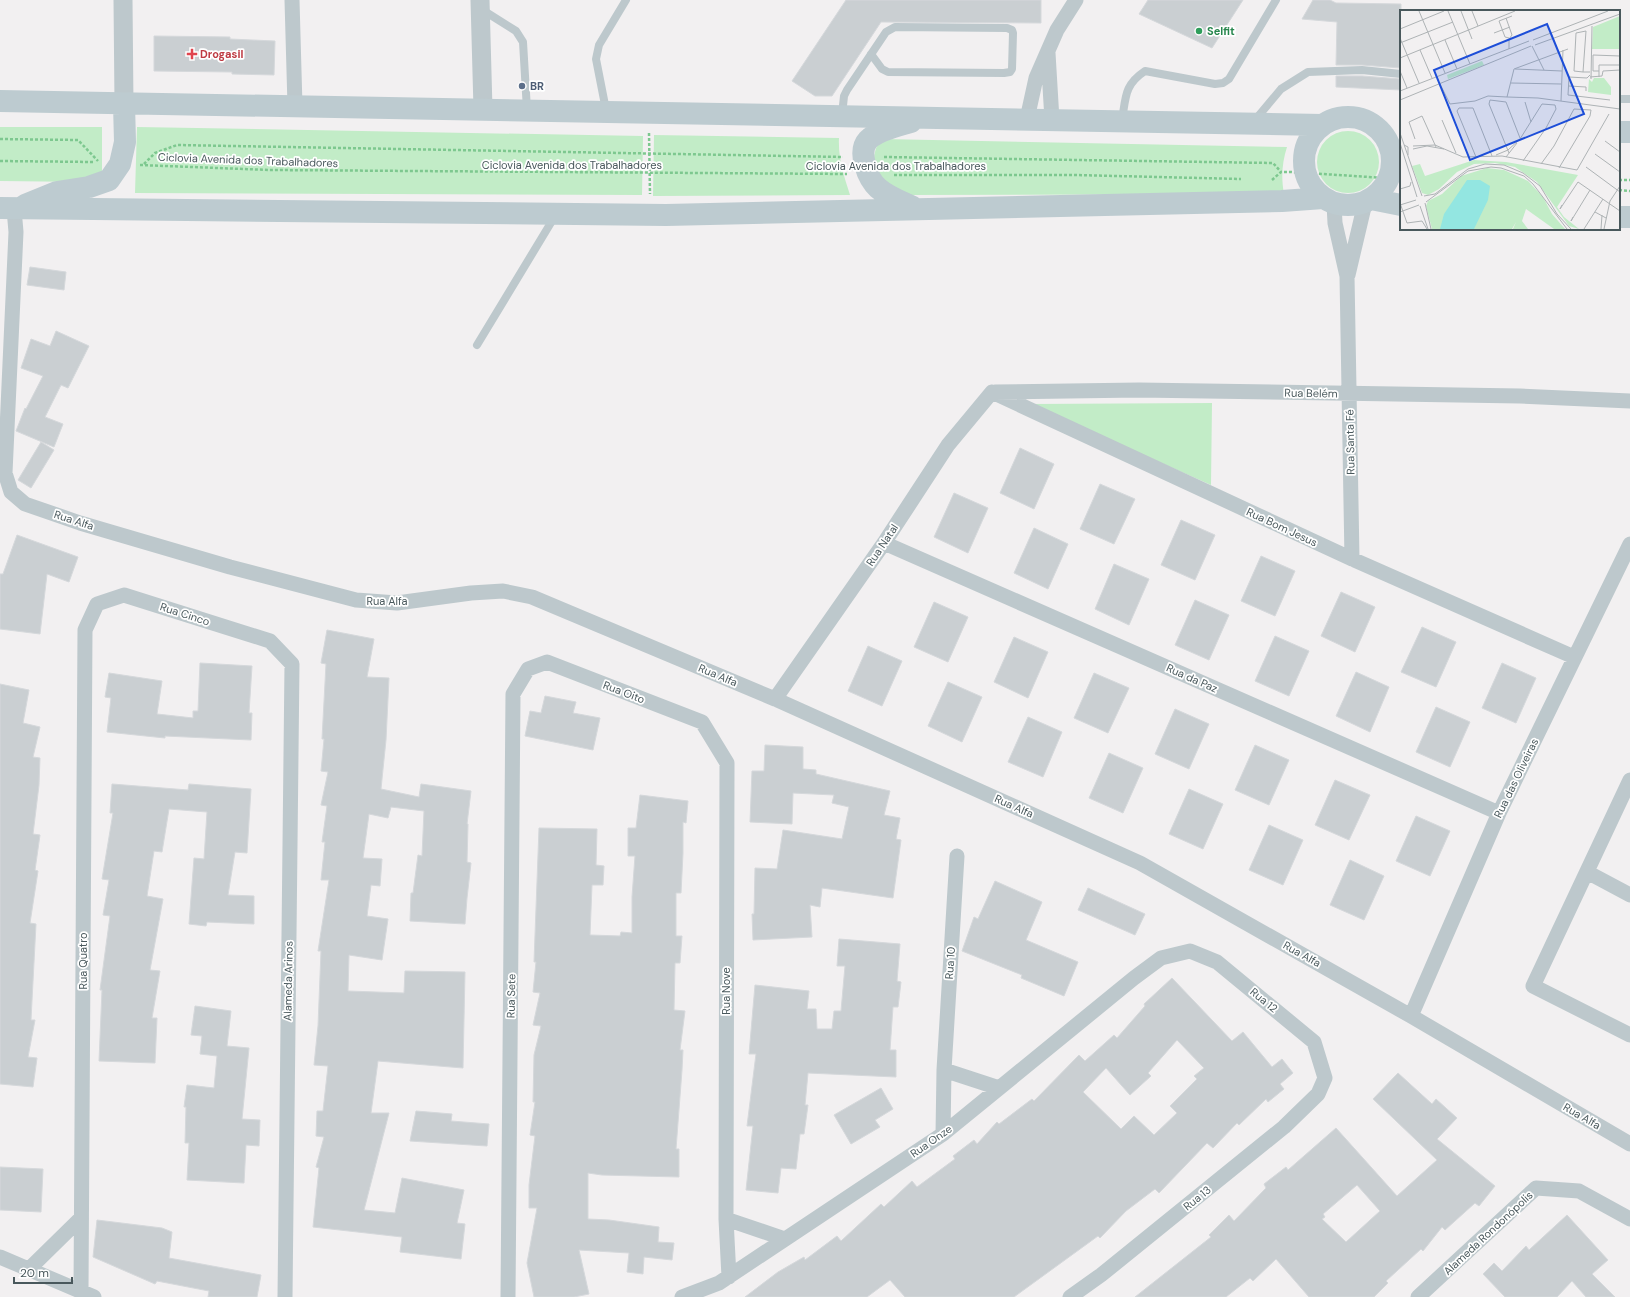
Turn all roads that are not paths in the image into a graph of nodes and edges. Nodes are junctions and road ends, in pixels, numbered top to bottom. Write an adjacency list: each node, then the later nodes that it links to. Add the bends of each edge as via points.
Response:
1 (123, 0): 11 (street)
2 (292, 0): 12 (street)
3 (626, 0): 15 (lane, via 599,45 596,59)
4 (1076, 0): 7 (street)
5 (1276, 0): 20 (lane, via 1229,79 1215,84 1145,71 1135,78 1127,91)
6 (480, 4): 13 (street); 14 (lane, via 521,36)
7 (1048, 49): 18 (street, via 1036,78); 19 (street)
8 (872, 54): 8 (lane, via 886,32 895,27 1007,28 1013,33 1012,69 1004,73 888,72 882,69); 16 (lane, via 844,96)
9 (1400, 74): 21 (lane, via 1362,70 1308,72 1282,89)
10 (0, 101): 11 (main road)
11 (124, 104): 12 (main road); 29 (main road, via 125,142 120,164 109,180 89,187 58,192)
12 (295, 106): 13 (main road)
13 (483, 109): 14 (main road)
14 (527, 110): 15 (main road)
15 (606, 111): 16 (main road)
16 (842, 116): 17 (main road)
17 (925, 118): 18 (main road); 30 (main road, via 879,133 868,140 864,147 866,166 876,187)
18 (1027, 119): 19 (main road)
19 (1052, 120): 20 (main road)
20 (1122, 121): 21 (main road)
21 (1252, 124): 22 (main road)
22 (1322, 125): 23 (main road, via 1344,117 1368,122); 26 (main road, via 1308,141 1303,163 1309,183)
23 (1377, 128): 24 (main road); 25 (main road, via 1386,138 1391,151)
24 (1400, 128)
25 (1395, 178): 27 (main road)
26 (1329, 201): 27 (main road, via 1349,206); 30 (main road); 32 (street, Rua Santa Fé)
27 (1368, 201): 28 (main road); 32 (street, Rua Santa Fé)
28 (1400, 205)
29 (7, 209): 31 (main road); 44 (street, Rua Alfa, via 16,232 4,473 11,492 25,504 230,568 356,600 397,603 503,591 532,597)
30 (917, 209): 31 (main road, via 650,215)
31 (556, 214): 33 (lane)
32 (1347, 276): 35 (street, Rua Santa Fé)
33 (477, 345)
34 (992, 392): 35 (street, Rua Belém, via 1139,390); 37 (street, Rua Natal, via 948,445); 39 (street, Rua Bom Jesus)
35 (1349, 394): 36 (street, Rua Belém, via 1520,396); 39 (street, Rua Santa Fé)
36 (1630, 401)
37 (884, 543): 44 (street, Rua Natal); 47 (street, Rua da Paz)
38 (1630, 544): 41 (street, Rua das Oliveiras)
39 (1352, 559): 41 (street, Rua Bom Jesus)
40 (85, 630): 42 (street, Rua Cinco, via 97,604 124,595 270,641); 59 (street, Rua Quatro)
41 (1574, 657): 47 (street, Rua das Oliveiras)
42 (292, 664): 67 (street, Alameda Arinos)
43 (513, 694): 45 (street, Rua Oito, via 528,669 547,662 702,722); 68 (street, Rua Sete)
44 (775, 699): 52 (street, Rua Alfa, via 1140,863)
45 (727, 763): 60 (street, Rua Nove)
46 (1630, 780): 49 (street)
47 (1499, 813): 52 (street, Rua das Oliveiras)
48 (957, 856): 54 (street, Rua 10)
49 (1587, 872): 50 (street); 53 (street, via 1533,986)
50 (1630, 895)
51 (1161, 958): 55 (street, Rua Onze); 56 (street, Rua 12, via 1190,951 1218,962 1314,1042 1325,1078)
52 (1411, 1016): 58 (street, Rua Alfa)
53 (1630, 1035)
54 (944, 1070): 55 (street); 57 (street, Rua 10)
55 (999, 1088): 57 (street, Rua Onze)
56 (1318, 1094): 71 (street, Rua 13, via 1284,1127 1101,1275)
57 (943, 1134): 62 (street, Rua Onze)
58 (1630, 1144)
59 (81, 1218): 64 (street); 66 (street, Rua Quatro)
60 (726, 1219): 62 (street); 65 (street, Rua Nove)
61 (1630, 1219): 72 (street, Alameda Rondonópolis, via 1579,1191 1536,1188)
62 (785, 1239): 65 (street, Rua Onze)
63 (0, 1257): 64 (street)
64 (30, 1269): 66 (street)
65 (724, 1280): 69 (street, Rua Onze); 70 (street)
66 (88, 1294)
67 (285, 1297)
68 (508, 1297)
69 (682, 1297)
70 (699, 1297)
71 (1070, 1297)
72 (1418, 1297)

